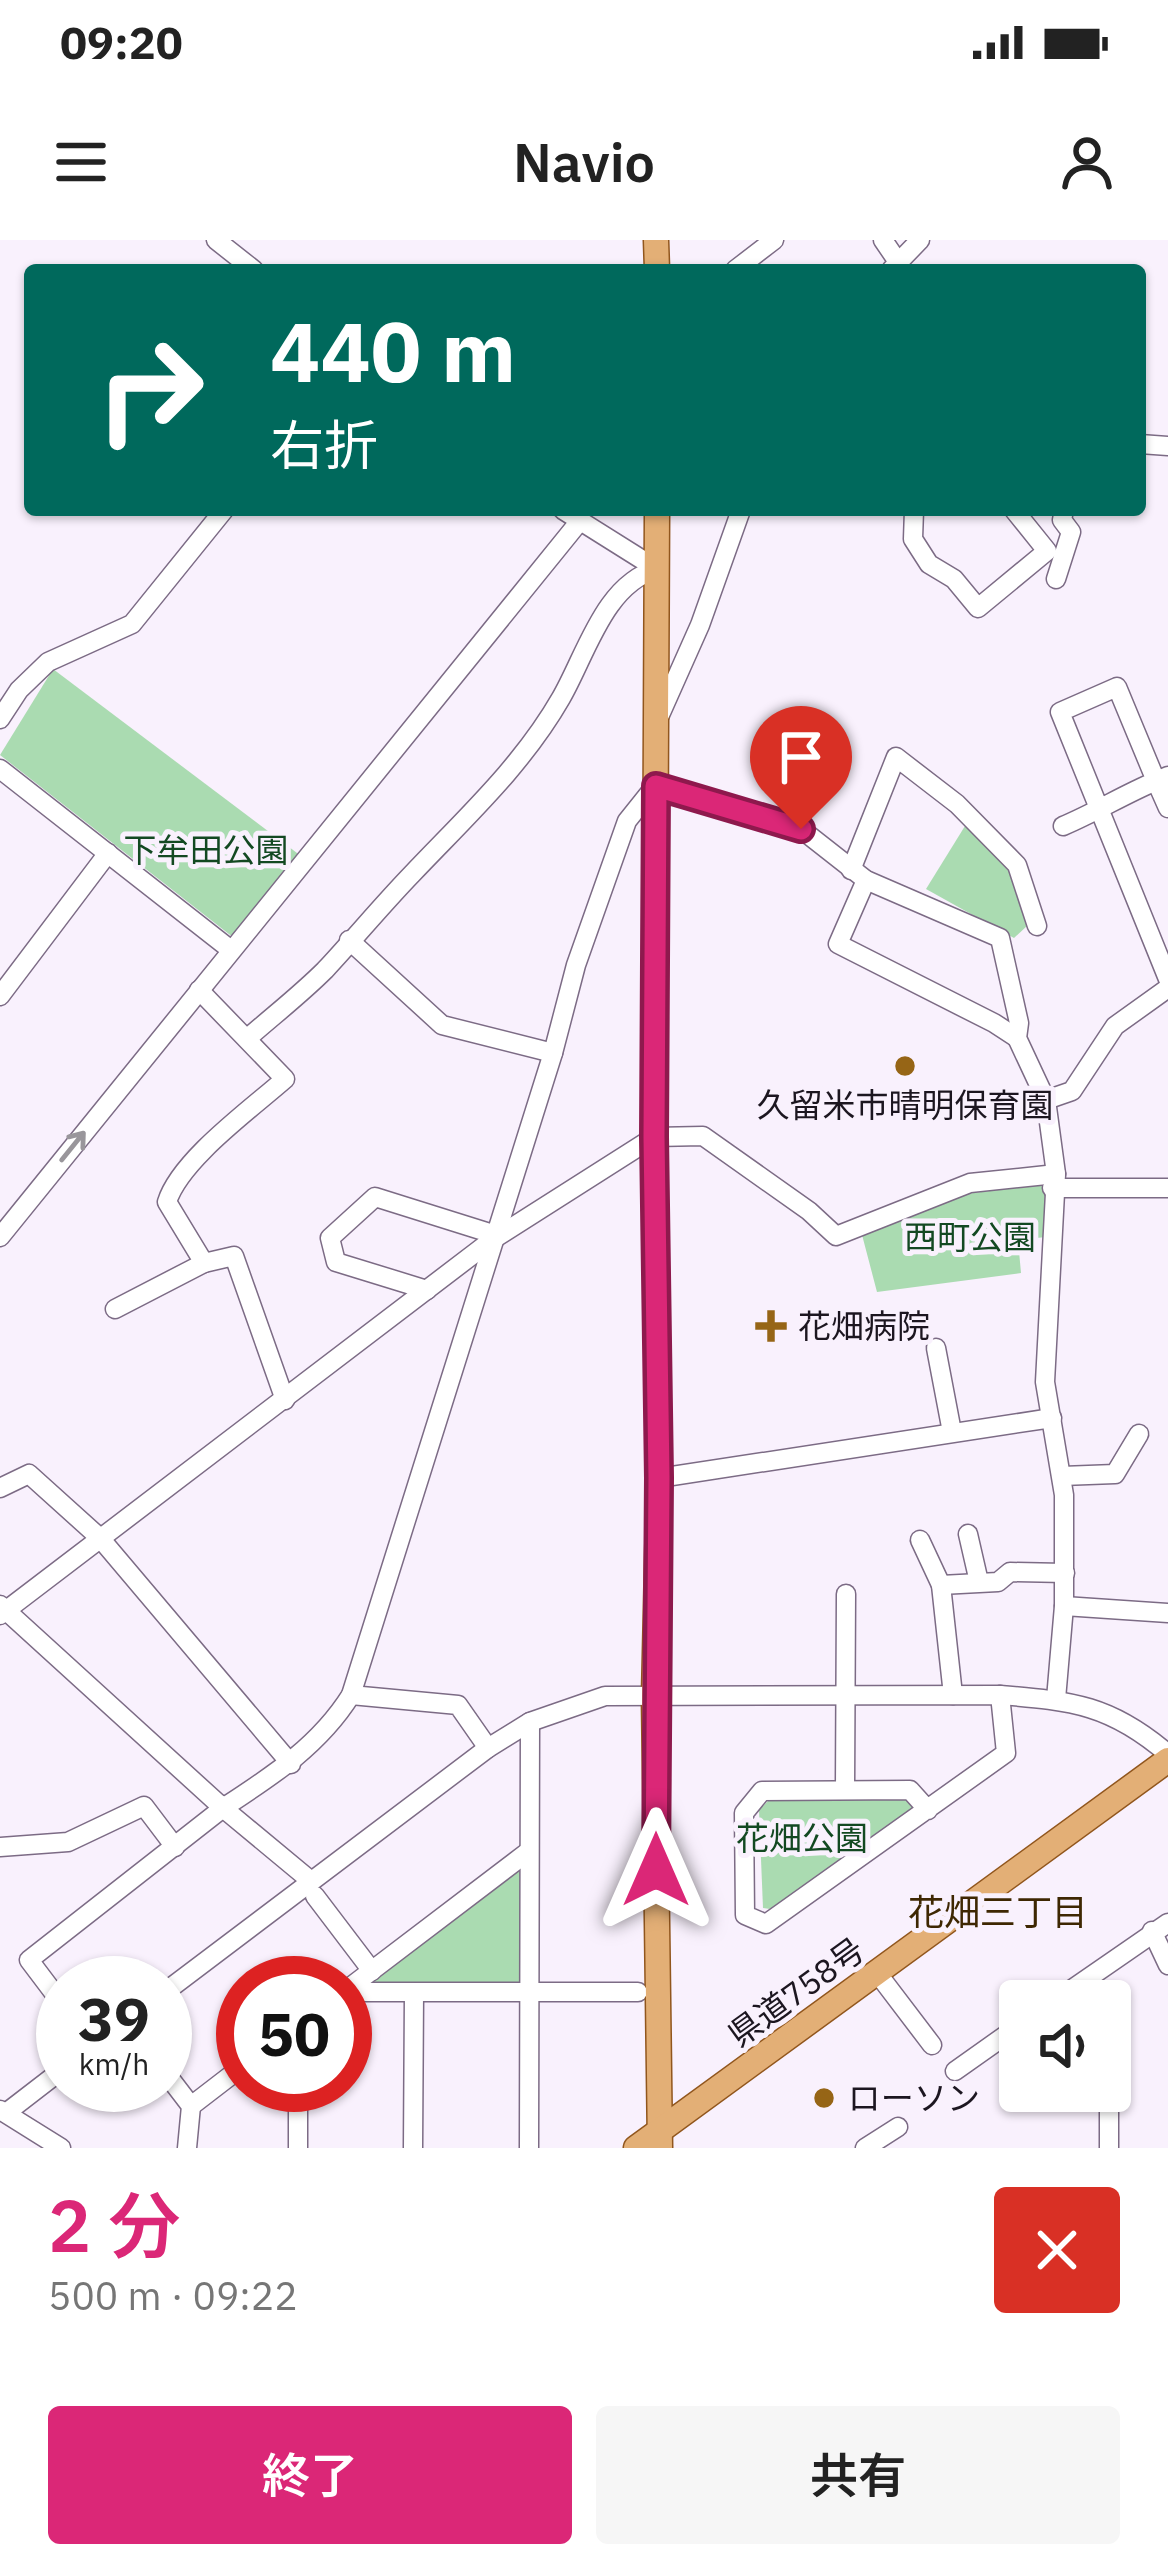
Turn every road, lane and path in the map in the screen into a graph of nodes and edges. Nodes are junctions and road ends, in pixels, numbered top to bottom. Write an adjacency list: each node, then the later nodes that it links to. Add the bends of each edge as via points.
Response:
1 (216, 240): 5 (street)
2 (774, 240): 6 (street)
3 (883, 240): 4 (street)
4 (904, 257)
5 (246, 264)
6 (743, 264)
7 (219, 516): 16 (street, via 132,624 48,662)
8 (571, 516): 14 (street); 28 (street)
9 (657, 516): 14 (main road)
10 (739, 516): 17 (street)
11 (914, 516): 12 (street, via 913,539 929,564 978,608 1047,551)
12 (1019, 516)
13 (1063, 516): 15 (street, via 1071,532)
14 (657, 569): 17 (main road); 27 (street, via 637,574 621,593 561,698 487,800)
15 (1056, 578)
16 (0, 719)
17 (656, 724): 20 (main road)
18 (0, 769): 24 (street)
19 (1162, 778): 21 (street); 22 (street); 22 (street, via 1118,687 1060,712)
20 (656, 786): 25 (street, via 801,829); 34 (street, via 627,821); 36 (main road)
21 (1168, 808)
22 (1099, 811): 23 (street); 29 (street)
23 (1063, 826)
24 (108, 853): 28 (street); 31 (street)
25 (858, 875): 26 (street, via 896,757 1017,865); 33 (street, via 1000,938); 33 (street, via 838,944)
26 (1037, 926)
27 (349, 940): 32 (street); 34 (street, via 442,1025)
28 (231, 950): 30 (street)
29 (1168, 984): 35 (street, via 1115,1026 1072,1091)
30 (199, 990): 32 (street); 39 (street, one-way to 30)
31 (0, 996)
32 (249, 1037): 41 (street, via 285,1079 191,1165 167,1202)
33 (1017, 1039): 35 (street)
34 (554, 1053): 40 (street)
35 (1046, 1100): 37 (street)
36 (654, 1137): 37 (street, via 703,1136 836,1237 970,1184); 40 (street); 50 (main road)
37 (1054, 1181): 38 (street); 46 (street, via 1045,1382)
38 (1168, 1188)
39 (0, 1237)
40 (493, 1237): 42 (street); 42 (street, via 375,1197 330,1238 336,1262); 62 (street)
41 (204, 1263): 43 (street); 45 (street, via 234,1256)
42 (427, 1290): 45 (street)
43 (115, 1309)
44 (936, 1348): 47 (street)
45 (285, 1400): 53 (street)
46 (1052, 1418): 47 (street); 49 (street)
47 (952, 1432): 50 (street)
48 (1138, 1434): 49 (street, via 1115,1474)
49 (1063, 1476): 55 (street)
50 (659, 1478): 66 (main road)
51 (0, 1488): 53 (street, via 29,1474)
52 (968, 1534): 56 (street)
53 (100, 1538): 60 (street); 71 (street)
54 (920, 1540): 57 (street)
55 (1065, 1573): 56 (street, via 1010,1572); 59 (street)
56 (980, 1582): 57 (street)
57 (941, 1585): 64 (street)
58 (846, 1594): 63 (street)
59 (1064, 1606): 61 (street); 67 (street)
60 (2, 1610): 73 (street)
61 (1168, 1612)
62 (350, 1695): 69 (street, via 458,1705); 71 (street)
63 (844, 1695): 64 (street); 66 (street); 72 (street)
64 (953, 1695): 65 (street)
65 (1000, 1695): 67 (street); 74 (street, via 1006,1753)
66 (654, 1696): 68 (street, via 605,1696); 102 (main road)
67 (1057, 1700): 70 (street, via 1135,1725)
68 (530, 1721): 69 (street); 77 (street)
69 (488, 1748): 78 (street)
70 (1168, 1757): 85 (main road, 県道758号)
71 (291, 1764): 73 (street)
72 (845, 1789): 74 (street, via 910,1790); 74 (street, via 762,1791 744,1813 745,1915 766,1924)
73 (223, 1808): 76 (street); 78 (street)
74 (928, 1810)
75 (0, 1847): 76 (street, via 68,1842 144,1806)
76 (175, 1847): 82 (street, via 29,1960)
77 (529, 1851): 83 (street); 88 (street)
78 (313, 1889): 80 (street); 84 (street)
79 (1160, 1927): 81 (street); 86 (street)
80 (362, 1956)
81 (1168, 1965)
82 (36, 1969)
83 (372, 1970)
84 (192, 1973)
85 (878, 1974): 92 (street); 102 (main road, 県道758号)
86 (1086, 1980)
87 (372, 1992): 89 (street)
88 (530, 1992): 89 (street); 90 (street); 107 (street)
89 (414, 1993): 106 (street)
90 (638, 1993)
91 (999, 2041): 93 (street)
92 (932, 2045)
93 (955, 2071)
94 (216, 2087): 96 (street)
95 (36, 2088): 97 (street)
96 (192, 2105)
97 (3, 2112): 103 (street)
98 (190, 2112): 104 (street)
99 (298, 2112): 105 (street)
100 (1109, 2112): 110 (street)
101 (898, 2127): 109 (street)
102 (659, 2139): 108 (main road, 県道758号)
103 (61, 2148)
104 (187, 2148)
105 (298, 2148)
106 (413, 2148)
107 (530, 2148)
108 (636, 2148)
109 (865, 2148)
110 (1109, 2148)

